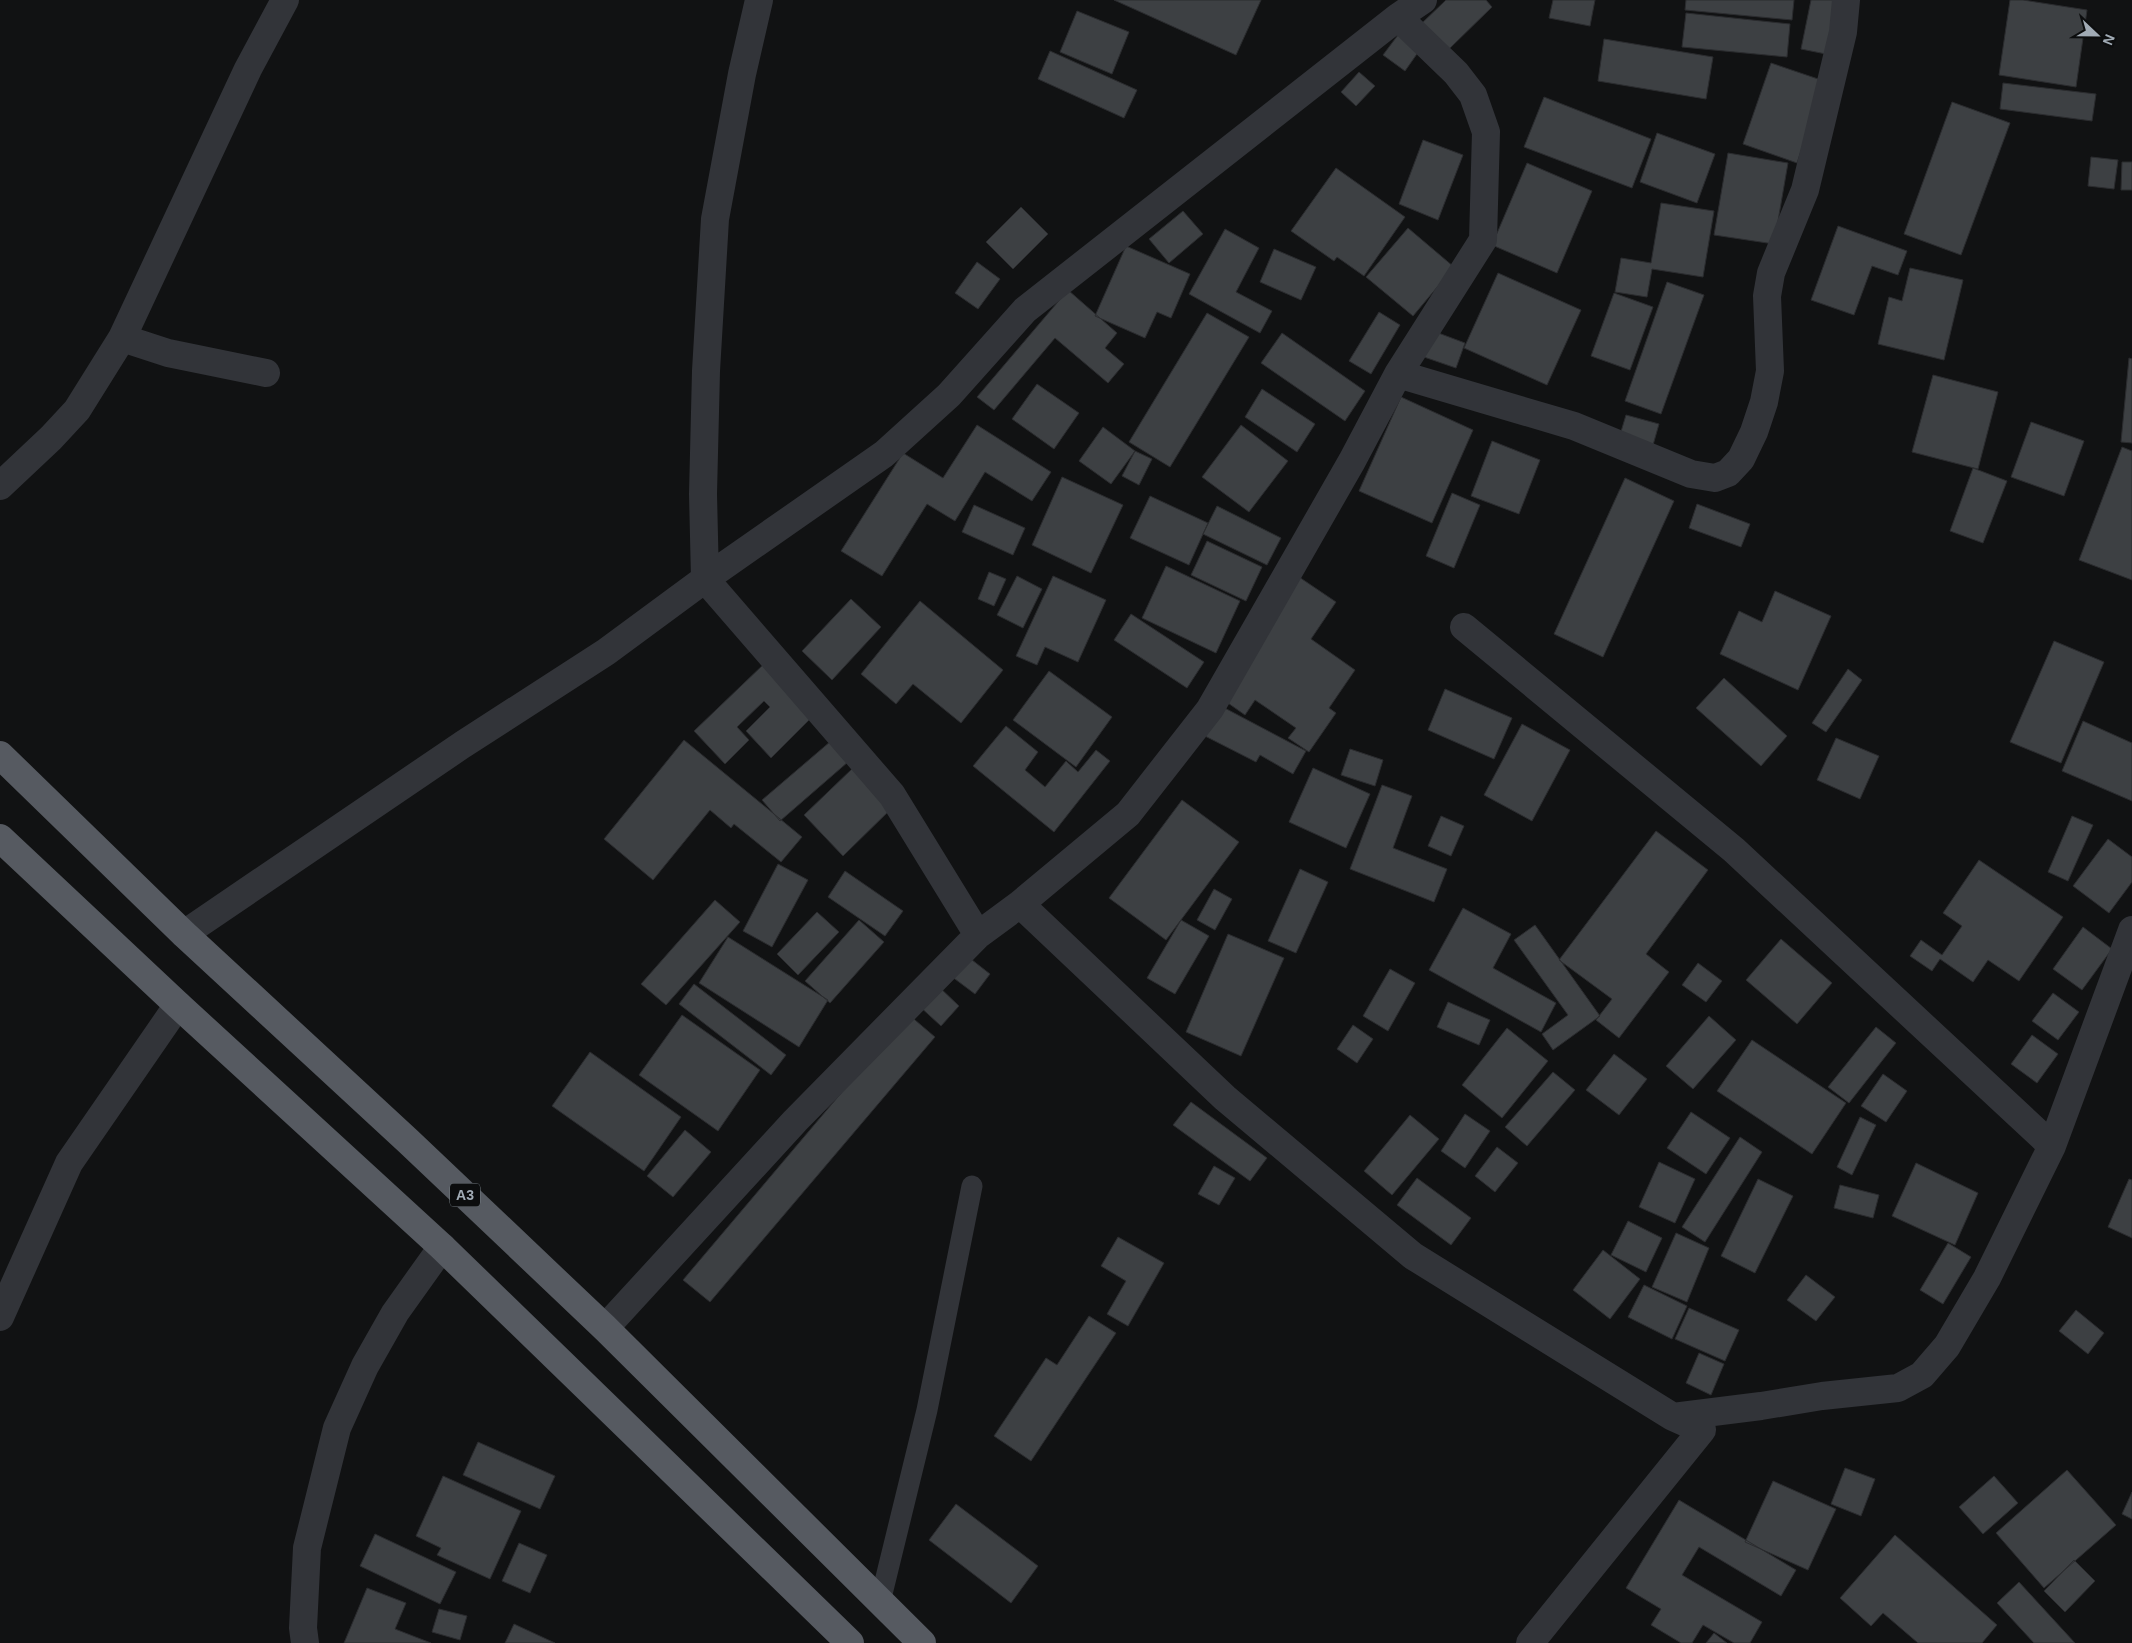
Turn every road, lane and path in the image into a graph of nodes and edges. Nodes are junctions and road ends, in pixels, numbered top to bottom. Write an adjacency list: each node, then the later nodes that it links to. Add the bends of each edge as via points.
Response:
1 (285, 0): 6 (street, via 248,69)
2 (759, 0): 10 (street, via 715,219 706,371)
3 (1421, 0): 5 (street)
4 (1846, 0): 8 (street, via 1843,32 1805,190 1771,273 1767,296 1770,371 1764,402 1741,459 1728,473 1715,478 1691,474 1574,426)
5 (1398, 17): 8 (street, via 1456,73 1473,95 1486,132 1483,240); 10 (street, via 1025,310 949,395 884,454)
6 (122, 338): 7 (street, via 168,353); 9 (street, via 77,410)
7 (266, 373)
8 (1398, 374): 14 (street, via 1210,709 1128,814)
9 (0, 486)
10 (705, 579): 16 (street, via 606,652); 17 (street, via 892,795)
11 (1464, 627): 19 (street, via 1734,850)
12 (0, 755): 16 (highway, A3)
13 (0, 838): 18 (highway)
14 (1020, 904): 17 (street); 24 (street, via 1225,1098 1413,1256)
15 (2132, 930): 19 (street)
16 (184, 934): 23 (highway, A3)
17 (978, 935): 23 (street, via 795,1121)
18 (178, 1005): 21 (highway); 22 (street, via 69,1163)
19 (2052, 1146): 24 (street, via 1987,1278 1947,1346 1922,1375 1898,1388)
20 (972, 1186): 25 (lane, via 927,1410)
21 (442, 1247): 26 (street, via 395,1313 365,1366 337,1428 307,1548); 27 (highway)
22 (0, 1316)
23 (605, 1328): 25 (highway, A3)
24 (1673, 1417): 29 (street, via 1702,1430)
25 (880, 1602): 28 (highway, A3)
26 (305, 1643)
27 (850, 1643)
28 (922, 1643)
29 (1530, 1643)

